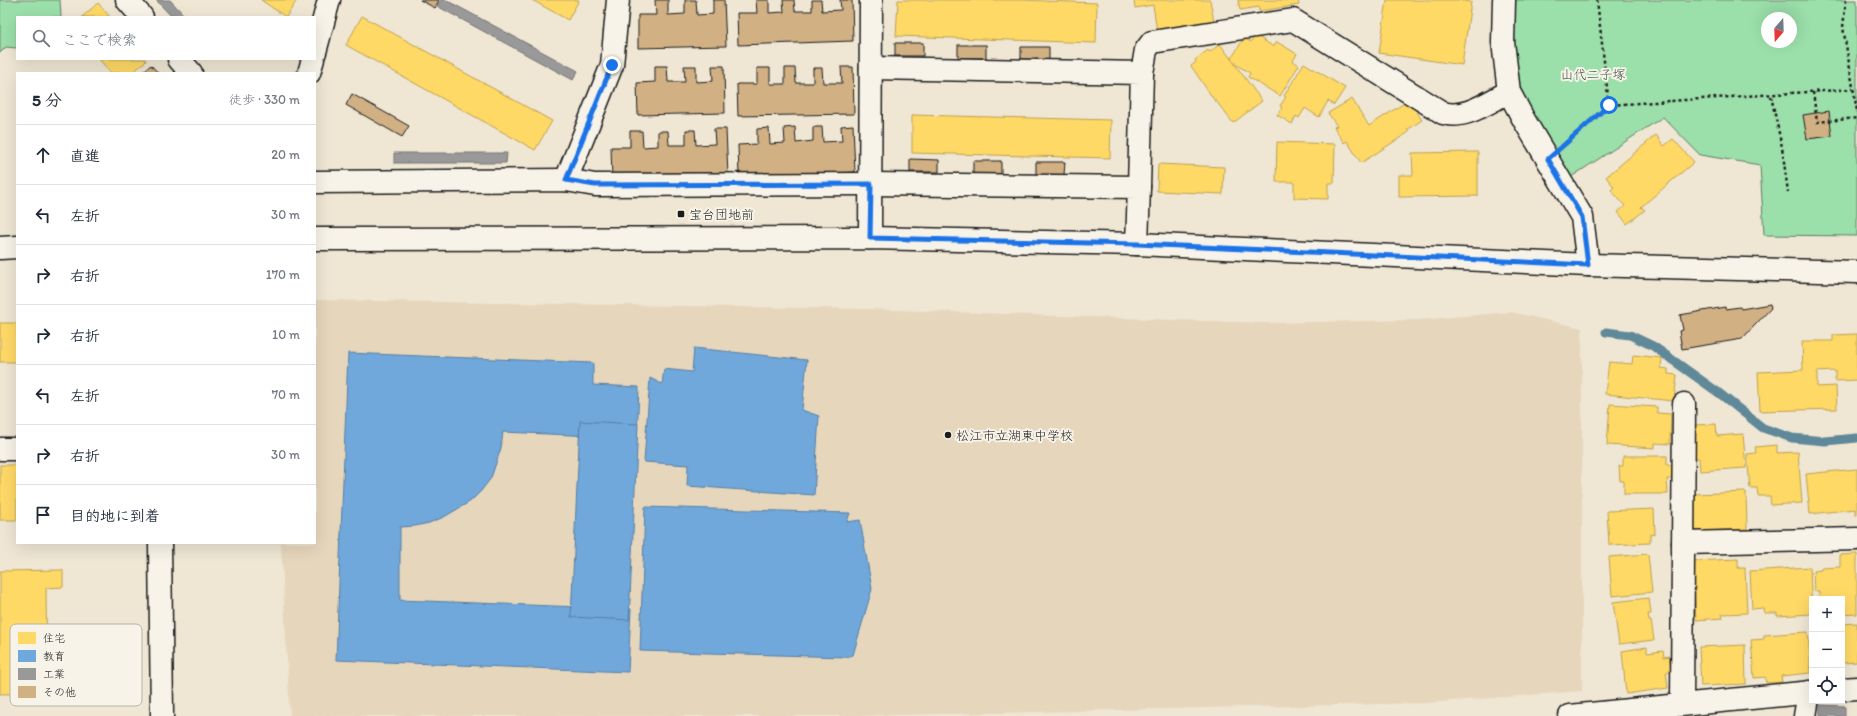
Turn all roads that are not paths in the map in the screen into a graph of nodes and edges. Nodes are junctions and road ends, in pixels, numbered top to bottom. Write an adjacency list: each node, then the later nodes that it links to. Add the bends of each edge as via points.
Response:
1 (127, 0): 6 (street)
2 (329, 0): 7 (street)
3 (618, 0): 15 (street, via 612,65)
4 (871, 0): 10 (street)
5 (1504, 0): 14 (street, via 1503,42)
6 (141, 16)
7 (316, 48)
8 (180, 60): 11 (street)
9 (313, 60): 12 (street)
10 (871, 68): 13 (street); 17 (street)
11 (190, 72)
12 (310, 72)
13 (1142, 73): 14 (street, via 1146,50 1152,42 1293,20 1443,113 1454,116 1463,114); 18 (street)
14 (1510, 92): 24 (street, via 1582,217)
15 (566, 180): 16 (street); 17 (street, via 595,185)
16 (316, 182)
17 (871, 184): 18 (street); 19 (street)
18 (1139, 187): 21 (street)
19 (870, 238): 20 (street); 21 (street)
20 (316, 240)
21 (1137, 244): 24 (street)
22 (16, 247): 23 (street)
23 (0, 248)
24 (1588, 265): 25 (street)
25 (1857, 272)
26 (1684, 404): 30 (street)
27 (0, 449): 28 (street)
28 (16, 449)
29 (1857, 539): 30 (street)
30 (1682, 543): 36 (street)
31 (160, 544): 38 (street)
32 (1857, 688): 33 (street)
33 (1845, 689)
34 (1809, 692): 36 (street)
35 (1809, 697): 40 (street)
36 (1682, 704): 37 (street)
37 (1642, 712): 39 (street)
38 (162, 716)
39 (1570, 716)
40 (1805, 716)

